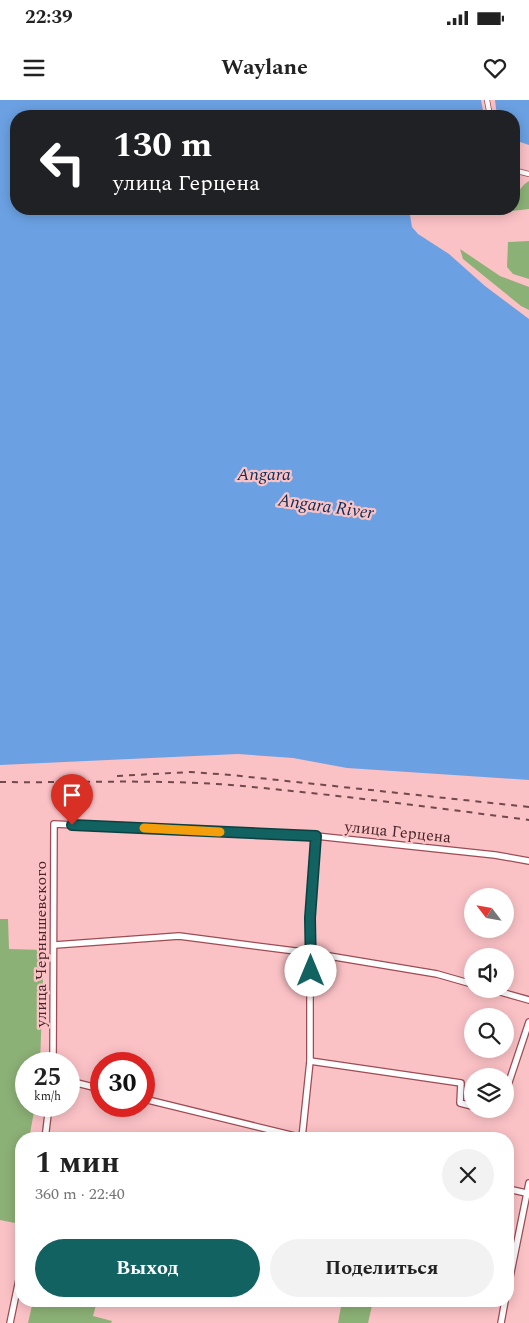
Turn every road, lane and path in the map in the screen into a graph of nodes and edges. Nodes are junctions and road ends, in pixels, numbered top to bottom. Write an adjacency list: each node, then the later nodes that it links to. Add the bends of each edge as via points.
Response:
1 (54, 824): 2 (street, улица Герцена); 4 (street, улица Чернышевского)
2 (316, 836): 3 (street, улица Герцена); 5 (street)
3 (529, 861)
4 (55, 945): 5 (street, via 179,936); 10 (street, улица Чернышевского)
5 (311, 953): 6 (street, via 437,974); 11 (street)
6 (464, 982)
7 (514, 996): 8 (street)
8 (529, 1000)
9 (529, 1022): 12 (street)
10 (53, 1052)
11 (310, 1060): 14 (street, via 461,1083 460,1103); 18 (street)
12 (513, 1068)
13 (155, 1102): 17 (street)
14 (464, 1104)
15 (48, 1117): 16 (street)
16 (46, 1132)
17 (280, 1132)
18 (305, 1132)
19 (529, 1183): 21 (street)
20 (514, 1190): 21 (street)
21 (526, 1193): 22 (street)
22 (514, 1256)
23 (15, 1299): 25 (street)
24 (504, 1307): 26 (street)
25 (10, 1323)
26 (501, 1323)

